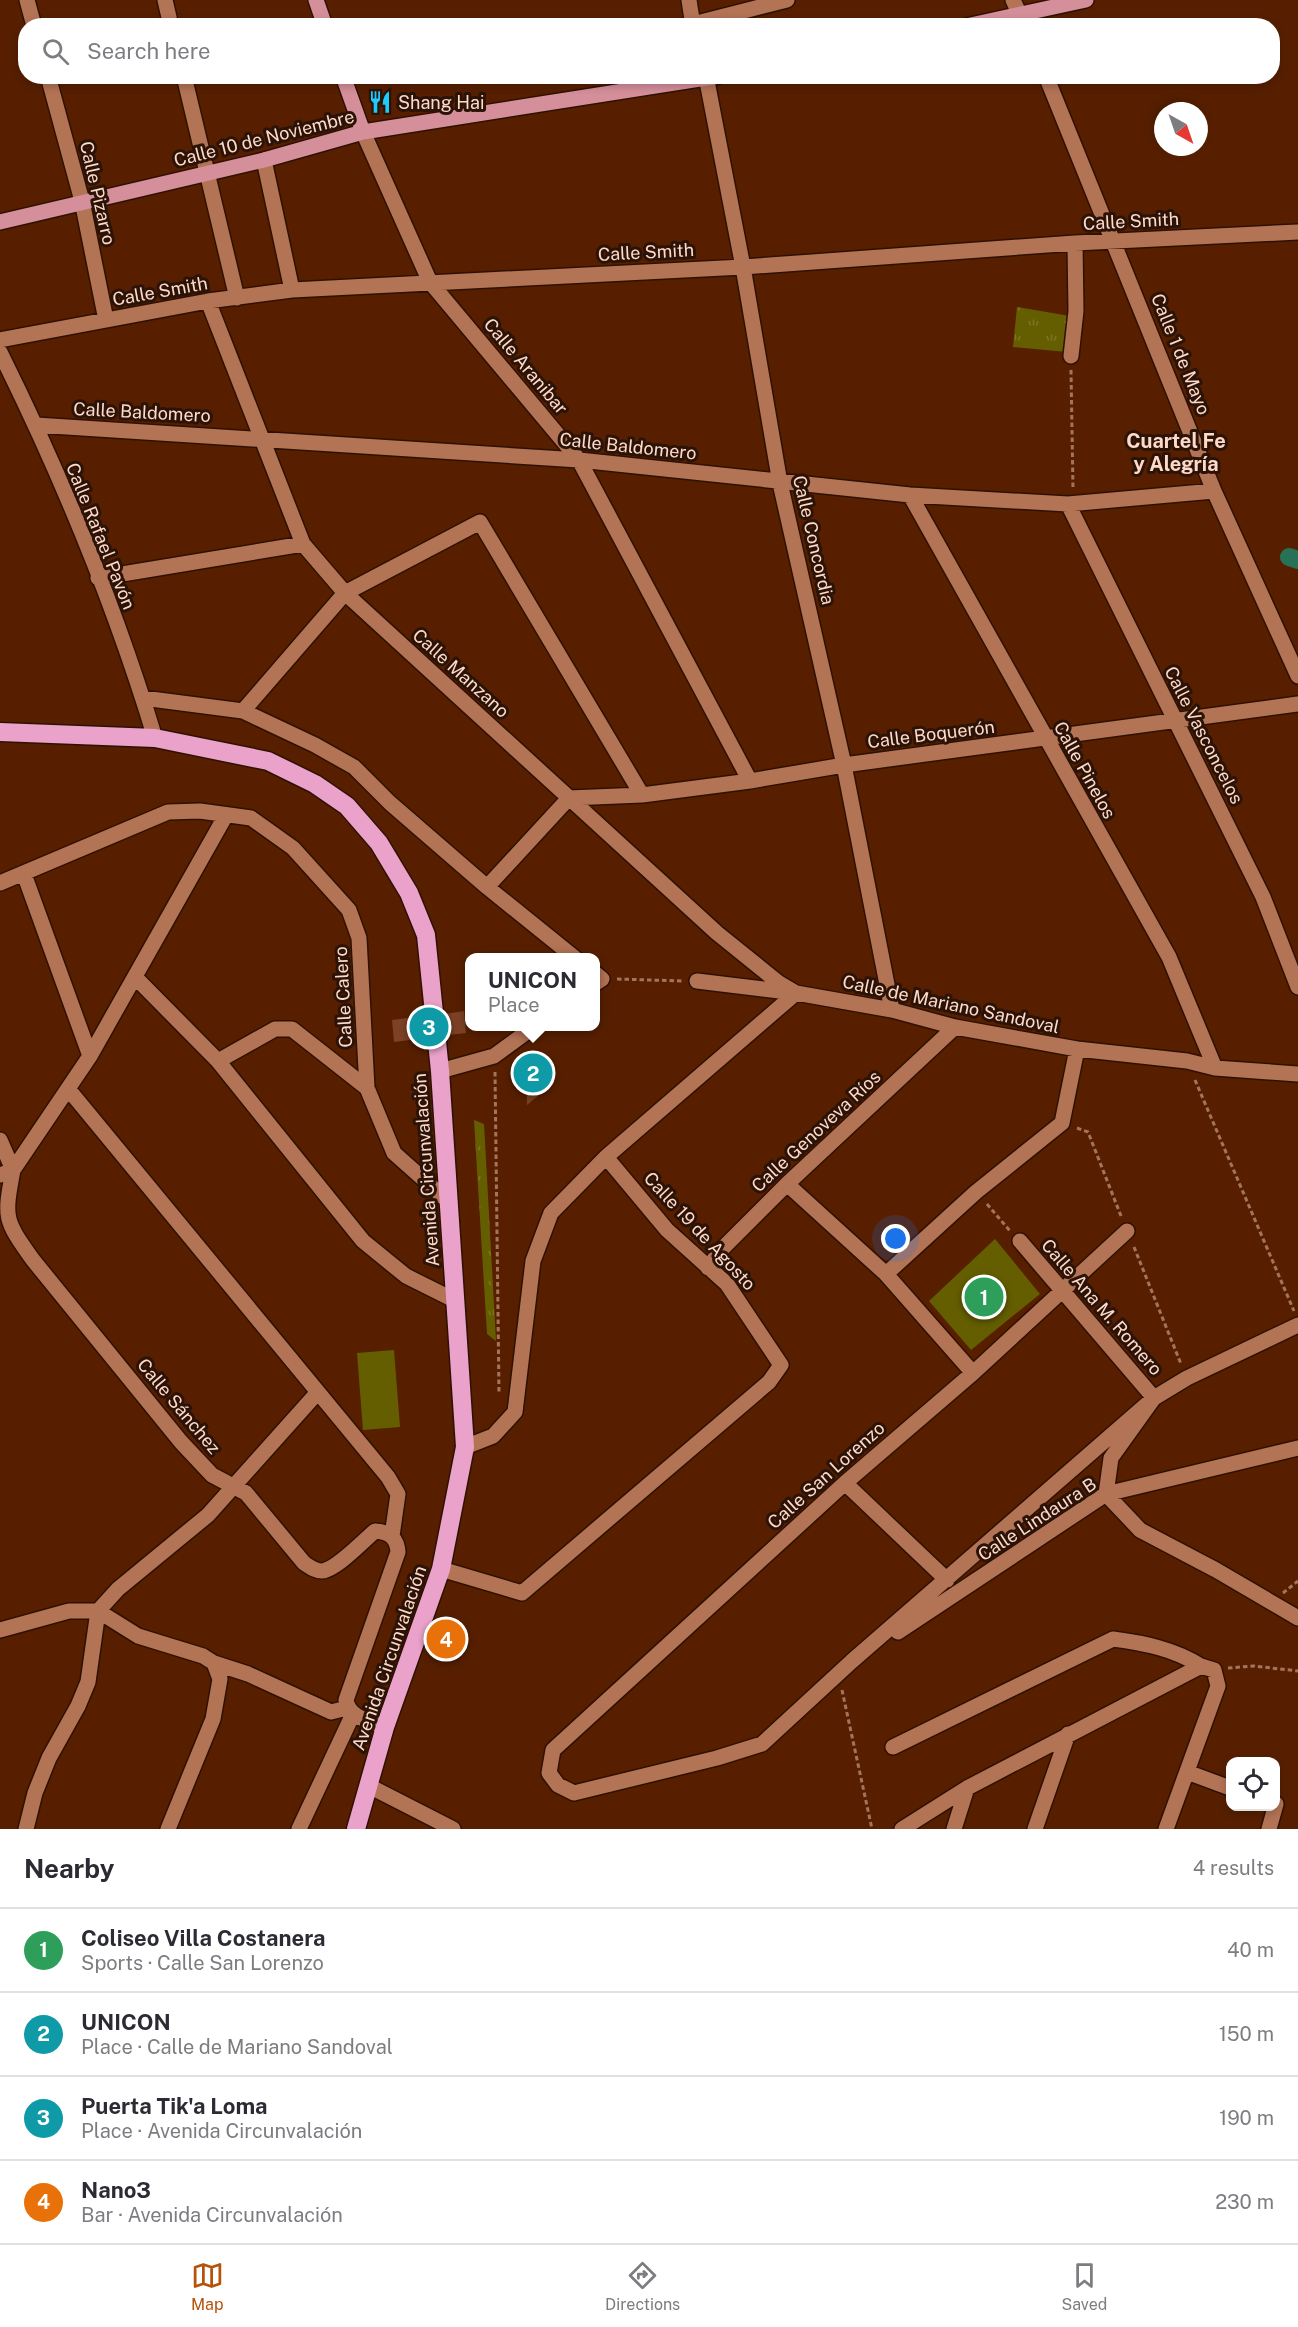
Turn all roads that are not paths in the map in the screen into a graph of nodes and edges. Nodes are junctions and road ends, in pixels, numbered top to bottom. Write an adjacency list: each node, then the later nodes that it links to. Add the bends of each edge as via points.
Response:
1 (27, 0): 8 (street)
2 (165, 0): 9 (street)
3 (316, 0): 10 (main road)
4 (689, 0): 11 (street)
5 (787, 0): 12 (street)
6 (1013, 0): 13 (street)
7 (1086, 0): 14 (main road)
8 (32, 18)
9 (169, 18)
10 (322, 18)
11 (692, 18)
12 (719, 18)
13 (1022, 18)
14 (1029, 18)
15 (50, 84): 24 (street, Calle Pizarro)
16 (186, 84): 23 (street)
17 (347, 84): 21 (main road)
18 (666, 84): 21 (main road, Calle 10 de Noviembre)
19 (711, 84): 29 (street, Calle Concordia)
20 (1049, 84): 27 (street, Calle 1 de Mayo)
21 (363, 132): 22 (main road, Calle 10 de Noviembre); 30 (street, Calle Aranibar)
22 (264, 160): 23 (main road, Calle 10 de Noviembre); 31 (street)
23 (207, 173): 24 (main road, Calle 10 de Noviembre); 32 (street)
24 (82, 201): 25 (main road, Calle 10 de Noviembre); 34 (street, Calle Pizarro)
25 (0, 222)
26 (1298, 232): 27 (street, Calle Smith)
27 (1115, 241): 28 (street, Calle Smith); 42 (street, Calle 1 de Mayo)
28 (1075, 243): 29 (street, Calle Smith); 37 (street, via 1076,311)
29 (743, 267): 30 (street, Calle Smith); 41 (street, Calle Concordia)
30 (430, 282): 31 (street, Calle Smith); 40 (street, Calle Aranibar)
31 (292, 290): 32 (street, Calle Smith)
32 (237, 298): 33 (street, Calle Smith)
33 (208, 301): 34 (street, Calle Smith); 39 (street, Calle Manzano)
34 (105, 320): 35 (street, Calle Smith)
35 (0, 340)
36 (0, 352): 38 (street, Calle Rafael Pavón)
37 (1071, 356)
38 (36, 425): 39 (street, Calle Baldomero); 46 (street, Calle Rafael Pavón)
39 (261, 438): 40 (street, Calle Baldomero); 45 (street, Calle Manzano)
40 (579, 460): 41 (street, Calle Baldomero); 57 (street, Calle Aranibar)
41 (780, 483): 43 (street, Calle Baldomero); 56 (street, Calle Concordia)
42 (1214, 491): 44 (street, Calle Baldomero); 48 (street, Calle 1 de Mayo)
43 (910, 495): 44 (street, Calle Baldomero); 55 (street, Calle Pinelos)
44 (1071, 504): 52 (street, Calle Vasconcelos)
45 (303, 544): 46 (street); 47 (street, Calle Manzano)
46 (98, 578): 49 (street, Calle Rafael Pavón)
47 (345, 593): 51 (street); 58 (street, via 480,522); 59 (street, Calle Manzano)
48 (1298, 676)
49 (143, 698): 51 (street); 54 (street, Calle Rafael Pavón)
50 (1298, 704): 52 (street, Calle Boquerón)
51 (243, 711): 63 (street, via 354,767)
52 (1174, 720): 55 (street, Calle Boquerón); 67 (street, Calle Vasconcelos, via 1263,897)
53 (0, 732): 54 (highway, Avenida Circunvalación)
54 (155, 738): 76 (highway, Avenida Circunvalación, via 268,761 315,784 347,806 379,843 409,893 426,935)
55 (1045, 739): 56 (street, Calle Boquerón); 75 (street, Calle Pinelos, via 1169,957)
56 (844, 765): 57 (street, Calle Boquerón); 69 (street, Calle Concordia)
57 (750, 781): 58 (street, Calle Boquerón)
58 (642, 795): 59 (street, Calle Boquerón)
59 (569, 798): 63 (street); 68 (street, Calle Manzano, via 717,933)
60 (226, 814): 61 (street, Calle Calero, via 200,810 168,812); 65 (street); 78 (street, Calle Calero, via 251,818 293,848 349,910 359,938)
61 (24, 874): 62 (street, Calle Calero); 73 (street)
62 (0, 883)
63 (487, 887): 64 (street)
64 (570, 953)
65 (135, 977): 73 (street); 74 (street)
66 (697, 981): 68 (street, Calle de Mariano Sandoval)
67 (1298, 987)
68 (796, 993): 69 (street, Calle de Mariano Sandoval); 81 (street)
69 (892, 1010): 70 (street, Calle de Mariano Sandoval)
70 (955, 1027): 72 (street, Calle de Mariano Sandoval); 83 (street, Calle Genoveva Ríos)
71 (528, 1031): 76 (street, via 494,1056)
72 (1077, 1049): 75 (street, Calle de Mariano Sandoval, via 1187,1061); 89 (street, via 1062,1123 976,1192)
73 (90, 1056): 79 (street)
74 (218, 1060): 78 (street, via 275,1029 292,1029); 91 (street, via 363,1241 406,1276)
75 (1215, 1068): 77 (street, Calle de Mariano Sandoval)
76 (440, 1071): 84 (highway, Avenida Circunvalación)
77 (1298, 1074)
78 (367, 1088): 84 (street, Calle Calero, via 394,1153)
79 (69, 1090): 82 (street); 94 (street)
80 (0, 1140): 82 (street)
81 (606, 1157): 88 (street, Calle 19 de Agosto, via 667,1230); 96 (street, via 551,1213 533,1261 514,1412 493,1436)
82 (6, 1172): 85 (street, Calle Sánchez)
83 (788, 1184): 88 (street, Calle Genoveva Ríos); 89 (street)
84 (449, 1202): 91 (highway, Avenida Circunvalación)
85 (3, 1217): 99 (street, Calle Sánchez, via 33,1260 181,1442 212,1475)
86 (1127, 1231): 90 (street, Calle San Lorenzo)
87 (1020, 1242): 90 (street, Calle Ana M. Romero)
88 (708, 1268): 102 (street, Calle 19 de Agosto, via 727,1284 781,1365 769,1382 522,1593)
89 (886, 1274): 93 (street)
90 (1062, 1290): 93 (street, Calle San Lorenzo); 95 (street, Calle Ana M. Romero)
91 (456, 1301): 96 (highway, Avenida Circunvalación)
92 (1298, 1325): 95 (street)
93 (973, 1374): 98 (street, Calle San Lorenzo)
94 (318, 1392): 99 (street); 101 (street, via 398,1494)
95 (1154, 1398): 100 (street, via 1111,1458); 103 (street, Calle Lindaura B)
96 (465, 1447): 102 (highway, Avenida Circunvalación)
97 (1298, 1448): 100 (street, Calle Lindaura B)
98 (845, 1483): 103 (street); 114 (street, Calle San Lorenzo)
99 (233, 1487): 101 (street, Calle Sánchez, via 246,1493 304,1563 315,1570 332,1567 375,1531); 104 (street, via 208,1515)
100 (1107, 1494): 105 (street, via 1140,1530); 107 (street, Calle Lindaura B)
101 (392, 1536): 110 (street, via 398,1552 346,1700)
102 (441, 1569): 111 (highway, Avenida Circunvalación)
103 (947, 1580): 107 (street, Calle Lindaura B)
104 (98, 1611): 106 (street, via 69,1611); 108 (street, via 138,1636); 120 (street, via 88,1682 35,1793)
105 (1298, 1618)
106 (0, 1630)
107 (852, 1661): 114 (street, Calle Lindaura B, via 762,1744 717,1758 574,1793 558,1785 549,1773)
108 (214, 1663): 110 (street, via 331,1712); 121 (street, via 220,1679 213,1719)
109 (1208, 1668): 112 (street); 113 (street, via 1186,1656 1147,1644 1113,1639); 115 (street, via 1218,1686)
110 (350, 1711): 111 (street); 122 (street)
111 (385, 1727): 116 (highway, Avenida Circunvalación)
112 (1068, 1734): 118 (street); 127 (street)
113 (893, 1748)
114 (553, 1750)
115 (1187, 1772): 117 (street); 128 (street)
116 (369, 1786): 123 (highway, Avenida Circunvalación); 124 (street)
117 (1226, 1787)
118 (968, 1788): 125 (street); 126 (street)
119 (1273, 1811): 129 (street)
120 (26, 1829)
121 (168, 1829)
122 (300, 1829)
123 (356, 1829)
124 (453, 1829)
125 (902, 1829)
126 (954, 1829)
127 (1035, 1829)
128 (1166, 1829)
129 (1269, 1829)

